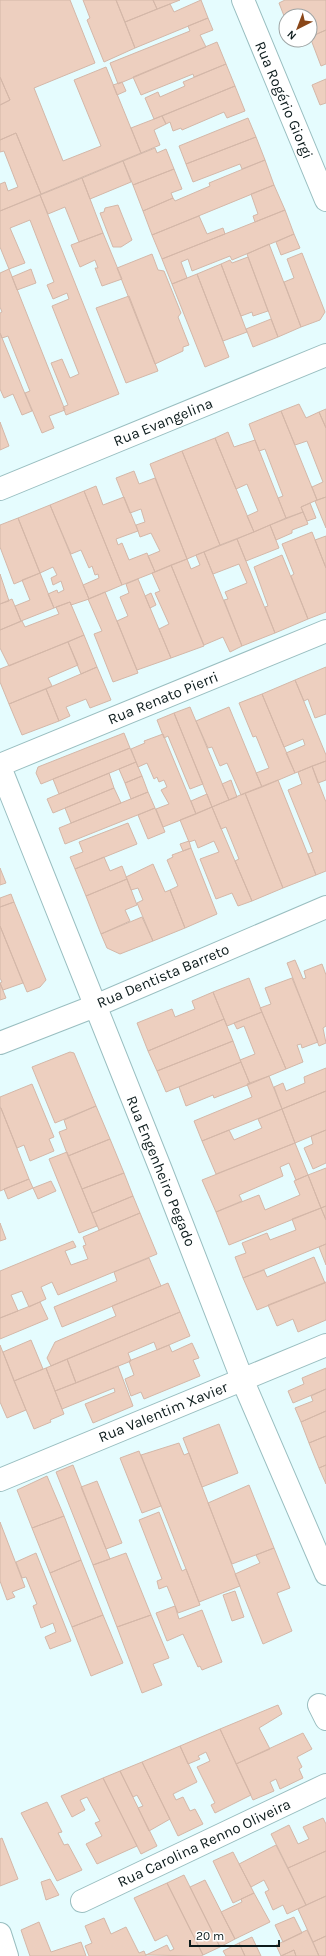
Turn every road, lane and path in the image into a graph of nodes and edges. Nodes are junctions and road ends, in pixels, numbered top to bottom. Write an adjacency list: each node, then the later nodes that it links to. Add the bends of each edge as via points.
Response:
1 (242, 0): 2 (street, Rua Rogério Giorgi)
2 (326, 200)
3 (326, 355): 4 (street, Rua Evangelina)
4 (0, 489)
5 (326, 631): 6 (street, Rua Renato Pierri)
6 (0, 766): 8 (street, Rua Engenheiro Pegado)
7 (326, 908): 8 (street, Rua Dentista Barreto)
8 (95, 1006): 9 (street, Rua Dentista Barreto); 11 (street, Rua Engenheiro Pegado, via 162,1170)
9 (0, 1043)
10 (326, 1344): 11 (street, Rua Valentim Xavier)
11 (242, 1379): 12 (street, Rua Valentim Xavier); 13 (street, Rua Engenheiro Pegado)
12 (0, 1480)
13 (326, 1574)
14 (326, 1785): 15 (street, Rua Carolina Renno Oliveira)
15 (82, 1901)
16 (0, 1934): 17 (street)
17 (7, 1956)

